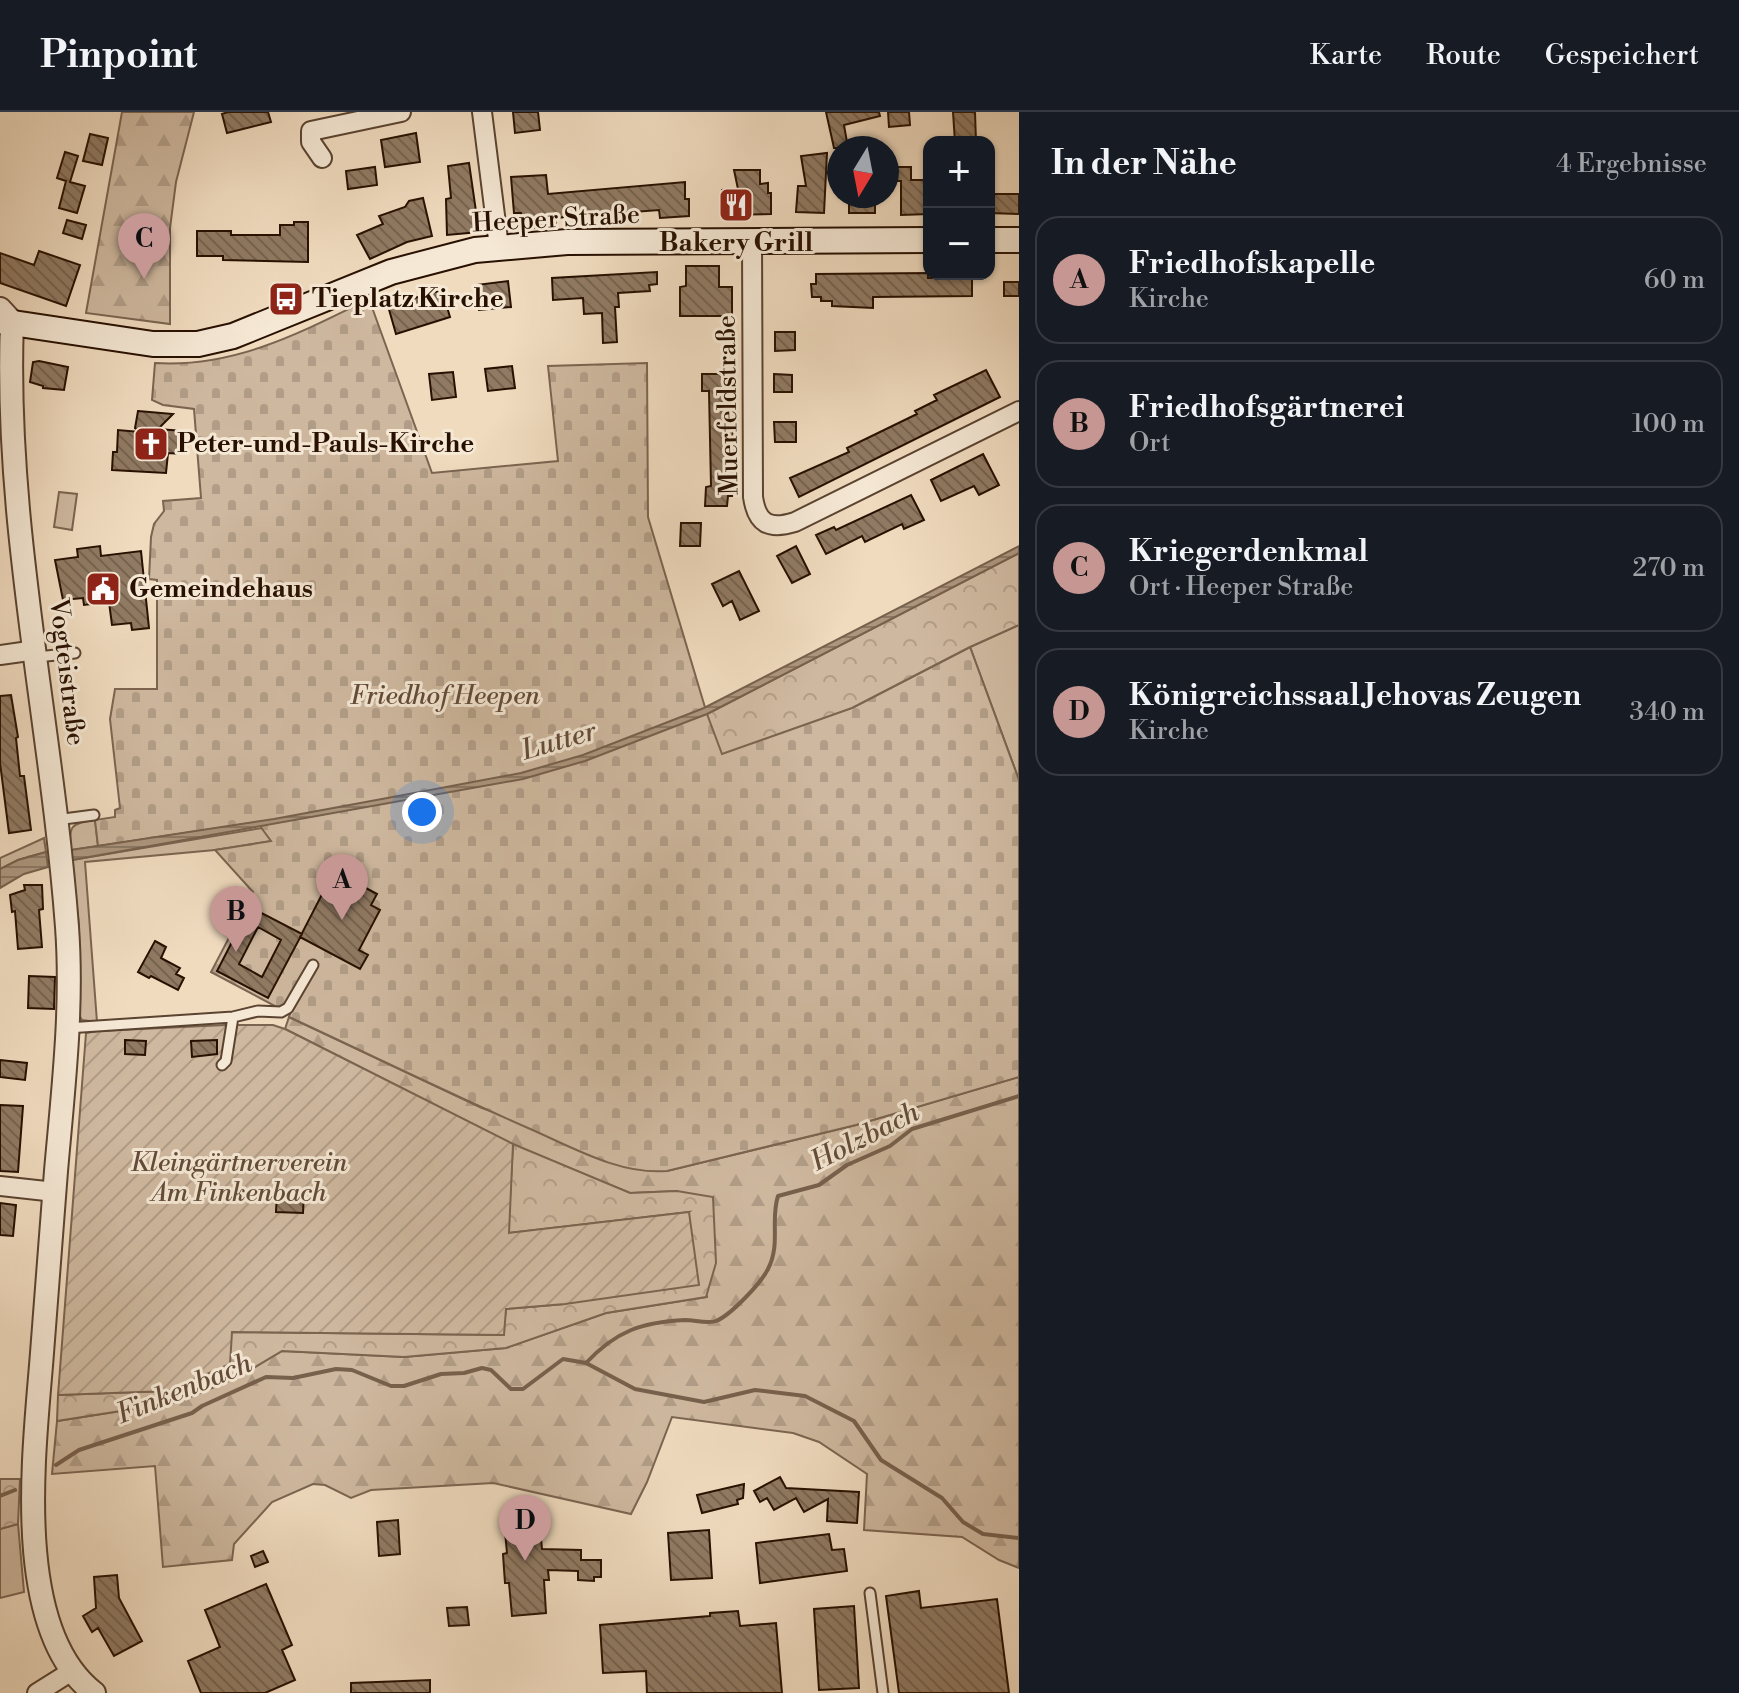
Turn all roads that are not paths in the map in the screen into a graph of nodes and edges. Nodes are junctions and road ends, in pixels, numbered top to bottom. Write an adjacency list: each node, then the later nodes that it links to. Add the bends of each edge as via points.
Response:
1 (401, 112): 3 (street, via 311,131 311,142)
2 (482, 112): 8 (street)
3 (322, 158)
4 (923, 240): 7 (main road, Heeper Straße)
5 (995, 240): 6 (main road)
6 (1019, 240)
7 (752, 241): 8 (main road, Heeper Straße); 10 (street, Muerfeldstraße, via 753,497 764,522 795,522)
8 (499, 247): 9 (main road, Heeper Straße, via 413,264 233,336 198,344 153,344)
9 (4, 317): 11 (street, Vogteistraße)
10 (1019, 411)
11 (36, 653): 12 (lane); 13 (street); 15 (street, Vogteistraße)
12 (75, 653)
13 (0, 655)
14 (94, 815): 15 (lane)
15 (56, 820): 18 (street, Vogteistraße, via 67,928)
16 (313, 965): 17 (lane, via 288,1008)
17 (233, 1017): 18 (lane); 19 (lane)
18 (67, 1028): 21 (street, Vogteistraße)
19 (222, 1065)
20 (0, 1186): 21 (street)
21 (55, 1192): 23 (street, Vogteistraße, via 33,1524 48,1620)
22 (870, 1593): 26 (lane)
23 (72, 1671): 24 (street); 25 (street, Vogteistraße)
24 (37, 1693)
25 (94, 1693)
26 (883, 1693)

